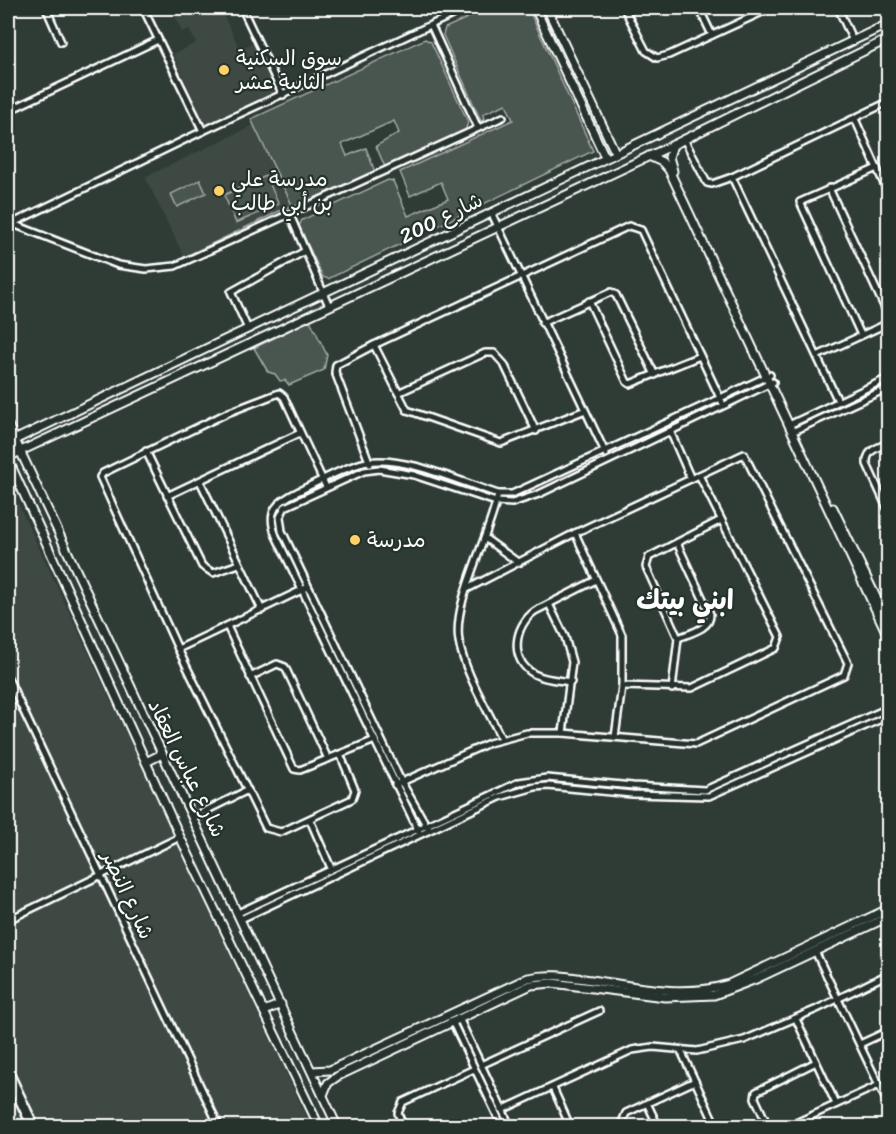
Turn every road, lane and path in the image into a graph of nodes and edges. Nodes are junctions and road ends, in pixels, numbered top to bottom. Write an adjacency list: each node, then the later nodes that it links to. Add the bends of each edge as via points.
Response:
1 (46, 8): 17 (street)
2 (143, 8): 15 (street)
3 (242, 8): 18 (street)
4 (467, 8): 12 (street)
5 (535, 8): 28 (street)
6 (547, 8): 26 (street)
7 (624, 8): 13 (street, via 646,51 657,58)
8 (699, 8): 13 (street)
9 (771, 8): 13 (street)
10 (838, 8): 16 (street)
11 (888, 24): 16 (street, شارع 200)
12 (431, 25): 18 (street); 25 (street)
13 (712, 35)
14 (888, 39): 22 (street, شارع 200)
15 (158, 40): 21 (street); 27 (street)
16 (853, 41): 19 (street, شارع 200)
17 (61, 42)
18 (283, 95): 27 (street)
19 (733, 97): 22 (street); 31 (street, شارع 200)
20 (888, 102): 24 (street)
21 (8, 111)
22 (740, 111): 29 (street, شارع 200)
23 (503, 117): 25 (street)
24 (855, 119): 34 (street); 35 (street)
25 (478, 128): 39 (street)
26 (604, 130): 28 (street); 31 (street)
27 (203, 131): 40 (street)
28 (595, 135): 33 (street)
29 (684, 139): 30 (street, شارع 200); 35 (street, via 707,183)
30 (673, 145): 32 (street, شارع 200); 54 (street, via 669,157 672,169)
31 (615, 152): 33 (street, شارع 200)
32 (649, 156): 41 (street, شارع 200); 54 (street, via 669,170)
33 (605, 157): 38 (street, شارع 200)
34 (877, 168): 36 (street); 37 (street)
35 (732, 177): 52 (street)
36 (829, 188): 49 (street, via 887,309 884,325); 49 (street, via 800,202)
37 (888, 193)
38 (491, 212): 41 (street); 44 (street, شارع 200)
39 (290, 215): 40 (street, via 185,264 156,269 118,265); 42 (street)
40 (9, 223)
41 (497, 226): 43 (street); 46 (street, شارع 200)
42 (305, 251): 44 (street); 48 (street, via 231,292)
43 (520, 277): 47 (street); 50 (street); 51 (street, via 635,226 641,230)
44 (323, 293): 46 (street); 48 (street, شارع 200)
45 (588, 301): 47 (street); 53 (street, via 606,292 616,295); 53 (street, via 627,382 634,384)
46 (329, 306): 71 (street, شارع 200)
47 (542, 323): 62 (street)
48 (248, 329): 69 (street, شارع 200)
49 (861, 335): 52 (street)
50 (374, 345): 58 (street); 76 (street, via 334,368)
51 (700, 356): 53 (street); 59 (street)
52 (817, 356): 60 (street)
53 (655, 375)
54 (768, 376): 56 (street); 59 (street)
55 (888, 378): 60 (street)
56 (772, 384): 61 (street); 63 (street)
57 (888, 388): 66 (street)
58 (398, 393): 65 (street, via 410,412 490,441 509,442); 65 (street, via 485,353 494,353 504,364)
59 (721, 399): 61 (street); 73 (street)
60 (838, 401): 63 (street)
61 (724, 406): 67 (street)
62 (584, 411): 65 (street); 73 (street)
63 (790, 424): 66 (street)
64 (8, 425): 69 (street, شارع عباس العقاد)
65 (536, 431)
66 (794, 431): 99 (street); 101 (street)
67 (670, 432): 75 (street); 79 (street)
68 (300, 433): 72 (street, via 284,397 275,393); 80 (street); 81 (street)
69 (11, 441): 71 (street, شارع عباس العقاد)
70 (888, 443): 86 (street, via 866,457)
71 (20, 451): 74 (street, شارع 200); 117 (street, شارع عباس العقاد)
72 (146, 451): 84 (street); 103 (street, via 100,477)
73 (605, 453): 75 (street); 83 (street, via 523,491)
74 (8, 458): 119 (street, شارع عباس العقاد)
75 (608, 461): 85 (street, via 538,494)
76 (369, 462): 77 (street); 80 (street); 83 (street, via 417,468)
77 (372, 470): 82 (street); 85 (street, via 414,475)
78 (699, 475): 79 (street); 87 (street); 113 (street, via 745,455 848,669 844,675 696,744)
79 (691, 478): 88 (street)
80 (323, 480): 82 (street); 96 (street, via 281,499 272,512 276,536)
81 (200, 481): 84 (street); 92 (street)
82 (326, 487): 94 (street, via 285,507 280,517 282,531)
83 (498, 494): 85 (street)
84 (167, 496): 92 (street, via 202,566 213,573)
85 (496, 502): 89 (street)
86 (888, 510)
87 (721, 520): 90 (street); 108 (street, via 780,643 701,685)
88 (575, 533): 91 (street); 93 (street)
89 (486, 539): 91 (street); 95 (street)
90 (676, 543): 102 (street, via 649,556 646,567); 102 (street, via 710,614 707,625)
91 (519, 563): 95 (street)
92 (239, 564): 98 (street)
93 (596, 580): 97 (street); 107 (street, via 622,635)
94 (311, 586): 96 (street); 112 (street)
95 (467, 589): 114 (street, via 458,624 461,651)
96 (304, 590): 98 (street); 115 (street)
97 (549, 604): 106 (street, via 571,651); 106 (street, via 521,624 517,632 520,655 535,674)
98 (262, 610): 100 (street)
99 (888, 622)
100 (227, 626): 103 (street); 104 (street)
101 (888, 636)
102 (678, 638): 108 (street)
103 (178, 649): 123 (street)
104 (250, 677): 118 (street, via 294,769); 118 (street, via 277,664 285,667)
105 (8, 678): 133 (street, شارع النصر)
106 (571, 682): 111 (street)
107 (622, 686): 108 (street); 113 (street)
108 (672, 689)
109 (888, 708): 122 (street, via 705,790)
110 (888, 716): 124 (street, via 709,796)
111 (563, 733): 113 (street); 114 (street)
112 (380, 737): 115 (street); 120 (street)
113 (615, 737)
114 (501, 738): 120 (street)
115 (374, 740): 116 (street); 121 (street)
116 (340, 753): 118 (street); 126 (street, via 354,796)
117 (162, 754): 119 (street); 125 (street, شارع عباس العقاد)
118 (328, 759)
119 (146, 762): 131 (street, شارع عباس العقاد)
120 (401, 781): 121 (street); 127 (street)
121 (395, 785): 128 (street)
122 (633, 786): 124 (street); 127 (street, via 547,778 525,781)
123 (248, 790): 125 (street); 126 (street, via 271,831 281,832)
124 (632, 794): 129 (street, via 535,787 500,797)
125 (193, 817): 135 (street, شارع عباس العقاد)
126 (310, 820): 132 (street)
127 (426, 824): 128 (street); 129 (street)
128 (417, 828): 130 (street); 132 (street)
129 (429, 830): 130 (street)
130 (420, 834): 135 (street)
131 (180, 837): 133 (street); 144 (street, شارع عباس العقاد)
132 (331, 868): 135 (street)
133 (101, 877): 137 (street); 167 (street, شارع النصر)
134 (888, 909): 140 (street)
135 (239, 916): 143 (street, شارع عباس العقاد)
136 (888, 917): 138 (street)
137 (8, 920)
138 (815, 951): 140 (street); 142 (street)
139 (888, 974): 142 (street)
140 (754, 976): 141 (street, via 725,992 703,996 665,996 552,983)
141 (498, 995): 146 (street); 154 (street)
142 (838, 998): 147 (street); 149 (street)
143 (281, 1004): 144 (street); 155 (street, شارع عباس العقاد)
144 (264, 1011): 168 (street, شارع عباس العقاد)
145 (599, 1011): 152 (street)
146 (456, 1019): 152 (street); 153 (street); 157 (street)
147 (796, 1019): 150 (street, via 729,1044); 151 (street)
148 (888, 1031): 149 (street)
149 (860, 1044): 159 (street)
150 (681, 1051): 158 (street); 160 (street, via 653,1047 632,1050)
151 (816, 1062): 163 (street); 177 (street, via 756,1092)
152 (481, 1065): 165 (street)
153 (474, 1069): 170 (street, via 403,1102 398,1113); 171 (street)
154 (330, 1070): 155 (street); 157 (street)
155 (312, 1071): 161 (street, شارع عباس العقاد)
156 (8, 1073): 166 (highway)
157 (334, 1078): 161 (street)
158 (695, 1081): 162 (street); 176 (street)
159 (879, 1085): 163 (street); 164 (street)
160 (553, 1088): 165 (street); 173 (street)
161 (323, 1095): 169 (street, شارع عباس العقاد)
162 (646, 1103): 174 (street, via 626,1113); 175 (street)
163 (836, 1104): 178 (street)
164 (888, 1104)
165 (502, 1110): 172 (street)
166 (33, 1126)
167 (219, 1126)
168 (318, 1126)
169 (337, 1126)
170 (403, 1126)
171 (502, 1126)
172 (510, 1126)
173 (570, 1126)
174 (624, 1126)
175 (658, 1126)
176 (716, 1126)
177 (768, 1126)
178 (789, 1126)

